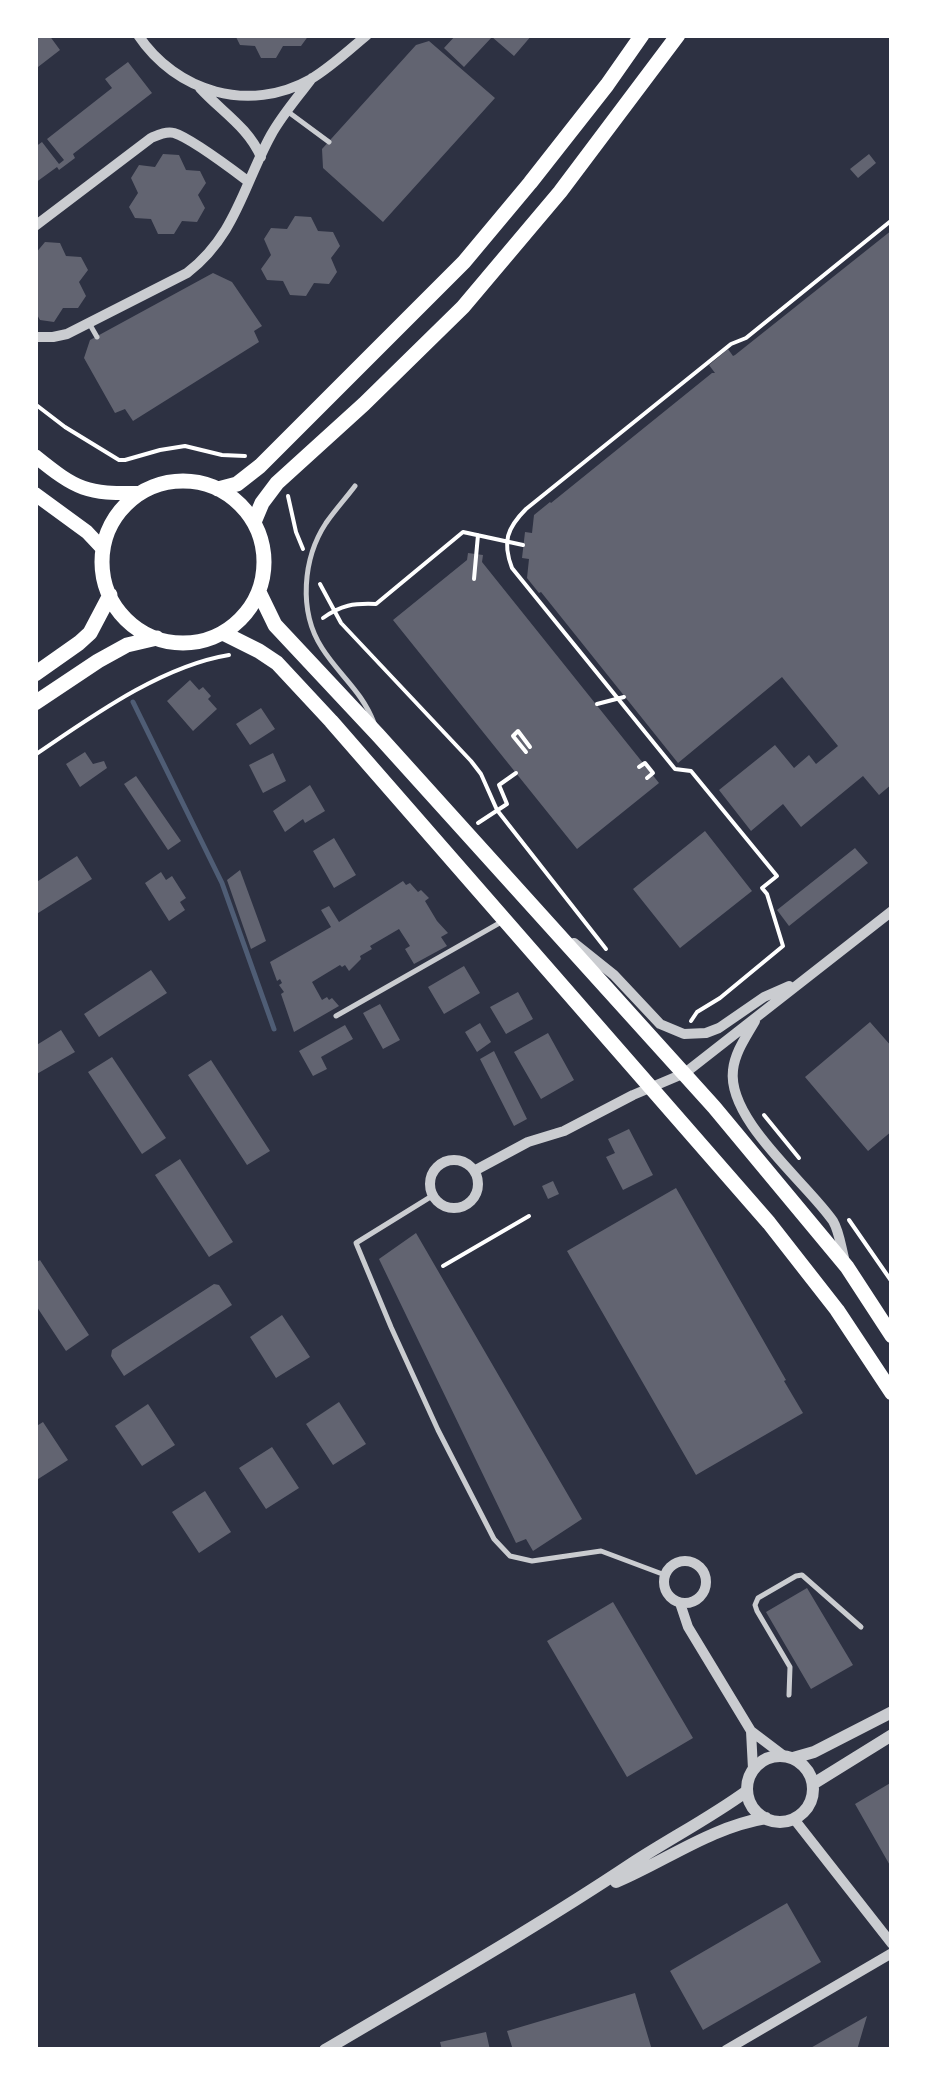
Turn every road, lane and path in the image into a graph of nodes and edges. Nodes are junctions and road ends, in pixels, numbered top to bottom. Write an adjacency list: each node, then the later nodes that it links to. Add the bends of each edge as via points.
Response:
1 (138, 35): 6 (street, via 168,69)
2 (367, 35): 5 (street)
3 (642, 35): 20 (main road, via 464,262)
4 (678, 35): 21 (main road, via 560,192 462,307)
5 (312, 78): 6 (street, via 255,95); 7 (street)
6 (200, 88): 9 (street, via 244,129)
7 (287, 111): 8 (lane); 9 (street)
8 (329, 142)
9 (260, 157): 10 (street)
10 (249, 182): 12 (street, via 184,138 163,133); 13 (street, via 232,222 203,260)
11 (892, 220): 17 (path)
12 (35, 226)
13 (89, 323): 14 (lane); 15 (street)
14 (96, 336)
15 (35, 337)
16 (710, 346): 17 (path)
17 (718, 356): 28 (path, via 526,509)
18 (35, 404): 20 (path, via 119,460 185,446 244,456)
19 (35, 456): 24 (main road, via 92,492)
20 (260, 466): 23 (main road, via 238,484)
21 (276, 483): 26 (main road); 31 (path, via 290,498)
22 (355, 486): 31 (lane, via 320,533)
23 (218, 488): 24 (main road, via 179,480); 26 (main road)
24 (140, 493): 30 (main road, via 120,510)
25 (35, 494): 30 (main road)
26 (254, 522): 33 (main road, via 265,559)
27 (478, 535): 28 (path); 32 (path); 35 (path, via 464,532 376,604)
28 (507, 541): 29 (path); 41 (path, via 512,568)
29 (524, 545)
30 (103, 549): 34 (main road)
31 (310, 562): 44 (lane, via 307,601 316,636 362,696); 47 (path, via 342,623 472,762)
32 (474, 579)
33 (259, 592): 36 (main road); 44 (main road, via 275,624)
34 (110, 596): 37 (main road, via 129,622); 39 (main road, via 90,633)
35 (340, 607)
36 (223, 633): 37 (main road, via 190,642); 38 (main road)
37 (157, 638): 42 (main road, via 112,653)
38 (258, 651): 45 (path, via 189,666 101,710); 50 (main road, via 300,687)
39 (35, 674)
40 (624, 696): 41 (path)
41 (618, 698): 43 (path); 56 (path, via 675,770 691,771 777,876 762,888 783,946 697,1012)
42 (35, 703)
43 (596, 704)
44 (378, 735): 48 (main road)
45 (35, 755)
46 (516, 774): 47 (path, via 500,785 508,804)
47 (498, 810): 48 (path); 52 (path)
48 (466, 833): 51 (main road)
49 (892, 911): 53 (street)
50 (506, 920): 54 (lane); 59 (main road)
51 (546, 921): 56 (street, via 660,1024); 57 (main road)
52 (611, 956)
53 (804, 980): 55 (street); 56 (street, via 764,997 720,1028)
54 (336, 1016)
55 (758, 1016): 57 (street); 58 (street, via 737,1054)
56 (684, 1034)
57 (685, 1074): 59 (street); 66 (main road)
58 (733, 1084): 60 (path); 66 (street, via 744,1113 835,1224)
59 (652, 1087): 61 (street); 69 (main road, via 770,1224)
60 (804, 1164)
61 (474, 1171): 62 (street, via 453,1160 438,1166 430,1180); 62 (street, via 477,1192 467,1205 444,1207)
62 (432, 1196): 70 (lane, via 356,1244 494,1539 510,1556 532,1561 601,1551)
63 (844, 1212): 67 (path)
64 (529, 1216): 65 (path)
65 (443, 1266)
66 (846, 1267): 68 (main road)
67 (892, 1282)
68 (892, 1336)
69 (892, 1393)
70 (665, 1574): 71 (street, via 664,1589); 71 (street, via 680,1562 704,1571 701,1597)
71 (680, 1604): 75 (street)
72 (860, 1627): 73 (lane, via 802,1574 758,1598 758,1611 790,1667)
73 (788, 1695)
74 (892, 1712): 77 (street, via 814,1752)
75 (751, 1731): 77 (street); 78 (street)
76 (892, 1735): 79 (street)
77 (789, 1757): 78 (street, via 772,1756); 79 (street, via 802,1764)
78 (753, 1769): 80 (street)
79 (813, 1784): 82 (street, via 809,1804)
80 (747, 1791): 81 (street); 83 (street)
81 (766, 1818): 82 (street); 83 (street, via 704,1838)
82 (794, 1819): 84 (street)
83 (590, 1893): 86 (street)
84 (892, 1944)
85 (892, 1954): 87 (street)
86 (325, 2050)
87 (726, 2050)

